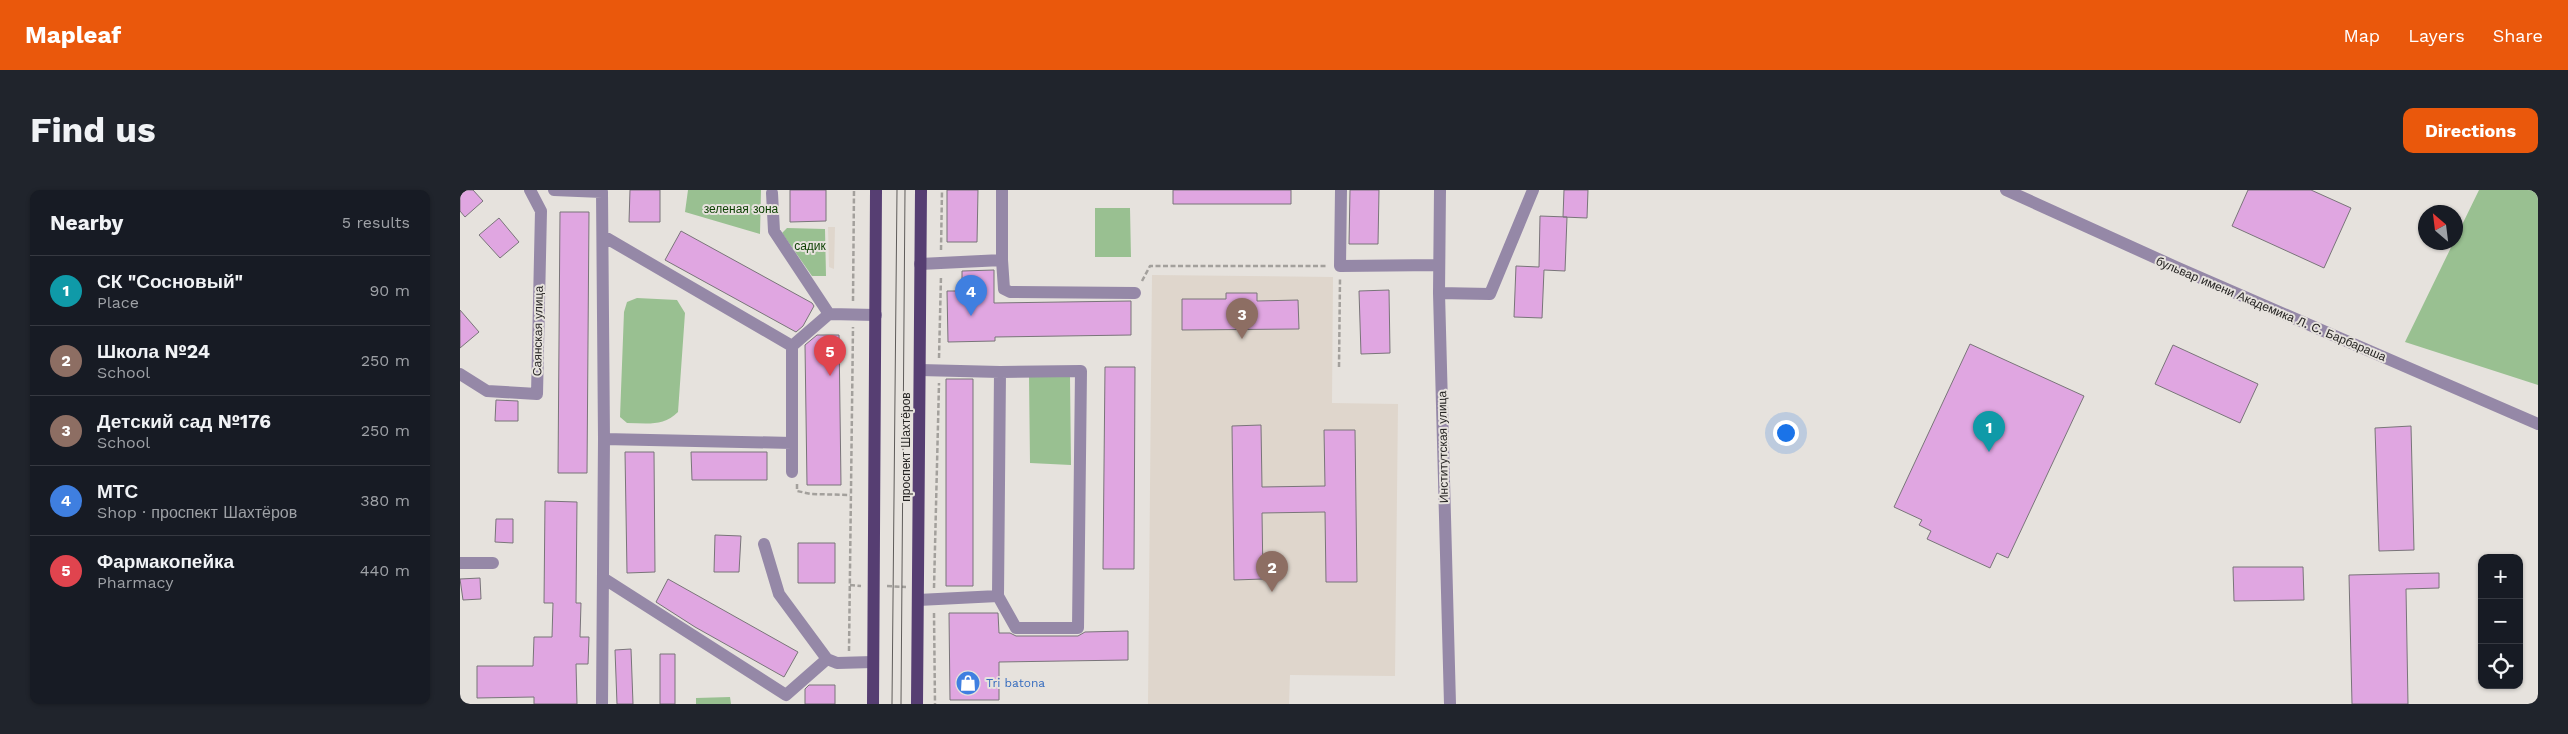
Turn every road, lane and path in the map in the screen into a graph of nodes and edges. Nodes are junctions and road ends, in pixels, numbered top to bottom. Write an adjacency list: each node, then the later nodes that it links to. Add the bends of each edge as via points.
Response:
1 (530, 190): 30 (street, Саянская улица, via 541,211 537,394 487,391)
2 (554, 190): 12 (street)
3 (854, 190): 23 (path)
4 (876, 190): 24 (main road)
5 (921, 190): 17 (main road, проспект Шахтёров)
6 (942, 190): 16 (path)
7 (1002, 190): 15 (street)
8 (1341, 190): 19 (street)
9 (1440, 190): 18 (street, Институтская улица)
10 (1533, 190): 20 (street, via 1490,294)
11 (2006, 190): 31 (street, бульвар имени Академика Л. С. Барбараша)
12 (602, 191): 14 (street)
13 (772, 193): 22 (street, via 774,231)
14 (603, 236): 25 (street); 32 (street)
15 (1002, 260): 16 (street); 21 (street, via 1004,289 1010,292)
16 (941, 263): 17 (street); 28 (path)
17 (920, 264): 27 (main road, проспект Шахтёров)
18 (1439, 265): 19 (street); 20 (street, Институтская улица)
19 (1340, 266): 21 (path, via 1150,266); 26 (path)
20 (1439, 293): 53 (street, Институтская улица)
21 (1135, 294)
22 (829, 314): 23 (street); 25 (street)
23 (853, 314): 24 (street); 35 (path)
24 (876, 315): 41 (main road)
25 (792, 346): 33 (street)
26 (1339, 367)
27 (920, 370): 28 (street); 42 (main road, проспект Шахтёров)
28 (939, 371): 29 (street); 43 (path)
29 (1000, 372): 44 (street); 44 (street, via 1080,371 1078,628 1016,628)
30 (460, 374)
31 (2538, 424)
32 (604, 439): 33 (street); 39 (street)
33 (792, 443): 34 (street)
34 (792, 472): 35 (path, via 798,472 797,491)
35 (850, 495): 40 (path)
36 (764, 544): 45 (street, via 779,594)
37 (460, 563): 38 (street)
38 (493, 563)
39 (603, 578): 48 (street); 49 (street)
40 (850, 585): 41 (path); 47 (path)
41 (874, 586): 42 (path); 46 (main road)
42 (919, 594): 43 (street); 43 (path); 51 (main road, проспект Шахтёров)
43 (934, 594): 44 (street); 52 (path)
44 (998, 596)
45 (828, 659): 47 (street, via 837,664); 48 (street)
46 (873, 662): 47 (street); 50 (main road)
47 (849, 663)
48 (786, 699)
49 (602, 704)
50 (873, 704)
51 (917, 704)
52 (935, 704)
53 (1450, 704)

